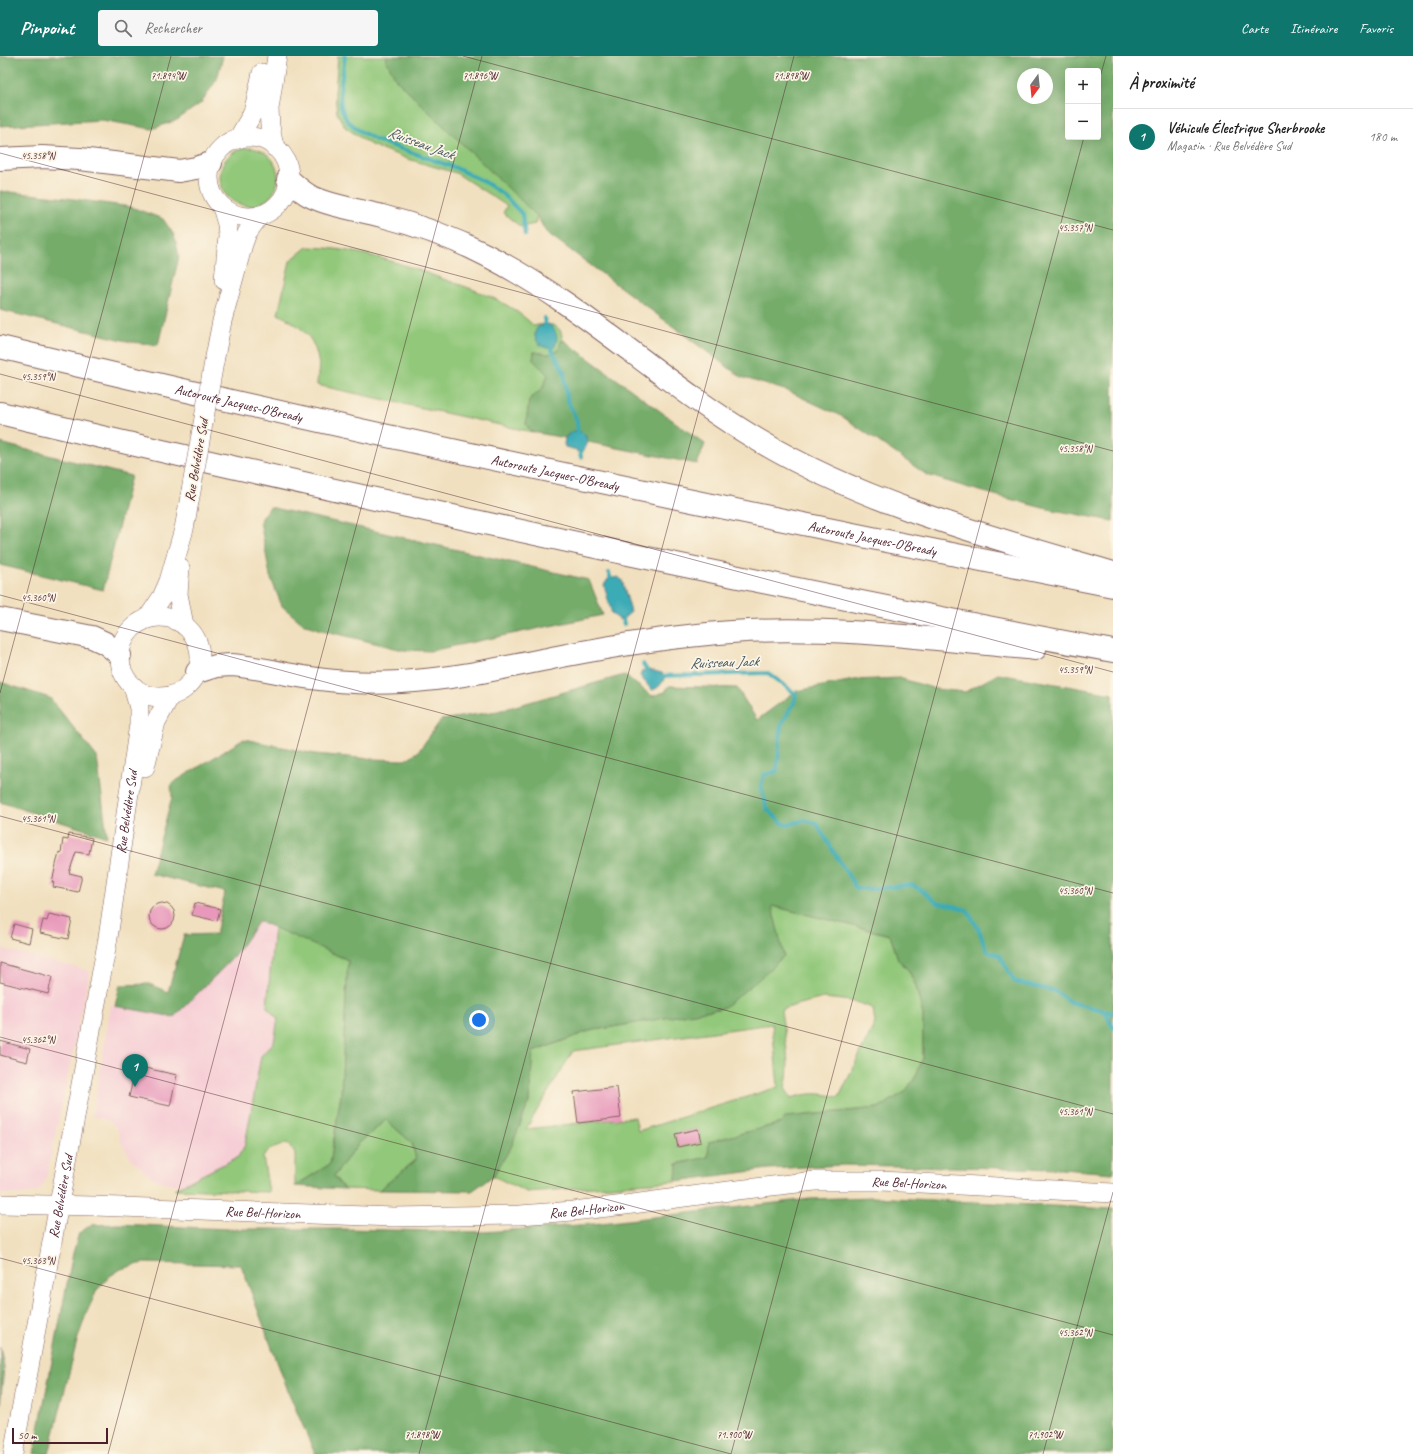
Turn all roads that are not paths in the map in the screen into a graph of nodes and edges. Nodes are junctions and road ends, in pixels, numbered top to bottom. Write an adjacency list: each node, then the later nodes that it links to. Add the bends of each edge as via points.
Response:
1 (265, 56): 3 (street, via 255,106)
2 (277, 56): 4 (street, via 269,109)
3 (238, 139): 4 (street, via 255,138); 6 (street, via 220,149)
4 (274, 147): 7 (street, via 284,160)
5 (0, 159): 6 (highway, via 80,159 179,171)
6 (211, 162): 8 (street, via 209,184 213,196)
7 (288, 179): 9 (street, via 287,188 279,203); 14 (highway, via 312,197 432,232 498,262 561,300 723,418 824,476 918,513)
8 (222, 207): 9 (street, via 238,216); 10 (street, Rue Belvédère Sud, via 228,236)
9 (260, 215): 10 (street, Rue Belvédère Sud, via 247,233 243,244)
10 (222, 321): 13 (street, Rue Belvédère Sud, bridge)
11 (0, 347): 15 (highway, Autoroute Jacques-O'Bready, via 603,483)
12 (0, 412): 19 (highway, via 258,473 508,528 826,595)
13 (184, 529): 16 (street, Rue Belvédère Sud, via 166,588); 18 (street, Rue Belvédère Sud, via 178,591)
14 (1113, 573)
15 (1113, 586)
16 (148, 618): 18 (street, via 166,617); 20 (street, via 136,624 127,634)
17 (0, 619): 20 (highway, via 92,637)
18 (184, 625): 22 (street, via 194,635 199,648)
19 (1113, 651)
20 (120, 655): 23 (street, via 123,672)
21 (1113, 657): 22 (highway, via 880,634 785,630 731,632 657,640 419,681 345,681 231,666 216,666)
22 (197, 672): 24 (street, via 186,687)
23 (133, 686): 24 (street, via 146,694); 25 (street, Rue Belvédère Sud, via 139,708 139,724)
24 (170, 696): 25 (street, Rue Belvédère Sud, via 152,734)
25 (108, 938): 28 (street, Rue Belvédère Sud)
26 (1113, 1193): 28 (street, Rue Bel-Horizon, via 844,1180 815,1181 573,1211 520,1215 394,1217)
27 (0, 1204): 28 (street, Rue Bel-Horizon)
28 (58, 1205): 29 (street, Rue Belvédère Sud)
29 (13, 1454)

